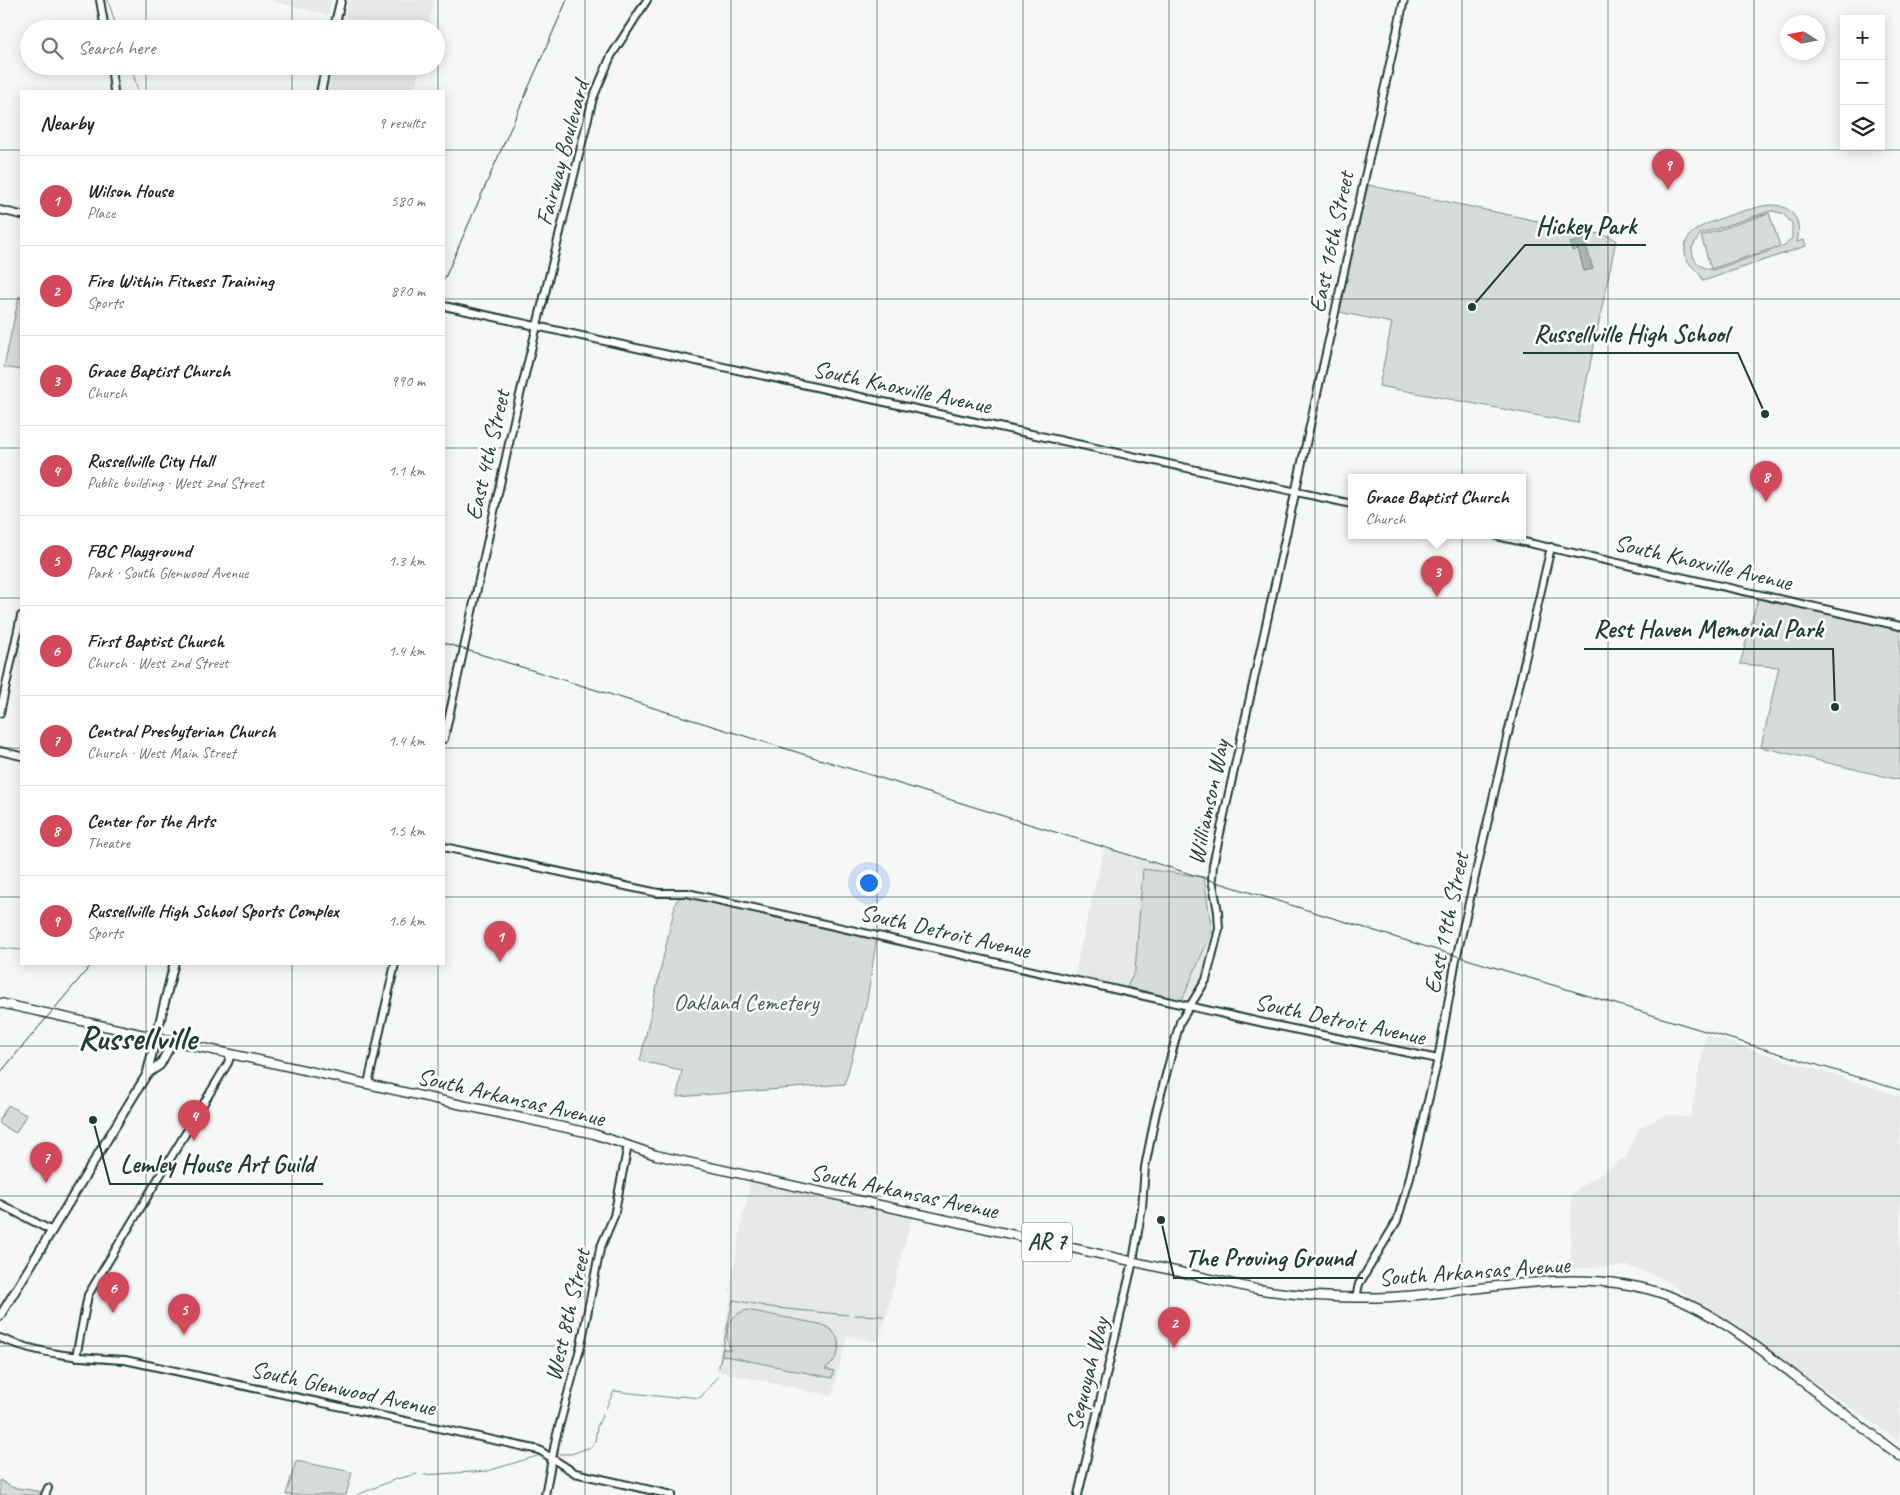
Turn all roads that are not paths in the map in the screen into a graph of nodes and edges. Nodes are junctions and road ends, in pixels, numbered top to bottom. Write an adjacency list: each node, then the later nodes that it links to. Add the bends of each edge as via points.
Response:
1 (100, 0): 5 (street)
2 (341, 0): 6 (main road)
3 (647, 0): 14 (street, Fairway Boulevard, via 611,56 593,98)
4 (1404, 0): 15 (street, East 16th Street)
5 (103, 20)
6 (336, 20)
7 (112, 75): 9 (street)
8 (324, 75): 10 (main road)
9 (114, 90)
10 (321, 90)
11 (0, 210): 12 (street)
12 (20, 215)
13 (445, 306): 14 (street, South Knoxville Avenue)
14 (536, 325): 15 (street, South Knoxville Avenue); 22 (street, East 4th Street)
15 (1294, 492): 16 (street, South Knoxville Avenue); 29 (street, Williamson Way, via 1213,865 1219,929 1206,980)
16 (1348, 503)
17 (1511, 539): 18 (street, South Knoxville Avenue)
18 (1550, 547): 20 (street, South Knoxville Avenue); 33 (street, East 19th Street, via 1456,959)
19 (20, 621): 21 (street)
20 (1900, 626)
21 (0, 714)
22 (445, 734)
23 (0, 751): 24 (street)
24 (20, 756)
25 (445, 847): 29 (street, South Detroit Avenue, via 658,893 687,893)
26 (174, 965): 30 (main road)
27 (395, 965): 35 (street)
28 (0, 1003): 30 (highway, AR 7)
29 (1190, 1005): 33 (street, South Detroit Avenue); 39 (street, Williamson Way, via 1180,1022 1156,1112)
30 (157, 1037): 31 (highway, South Arkansas Avenue / AR 7); 34 (main road)
31 (173, 1041): 32 (highway, South Arkansas Avenue / AR 7); 34 (main road, via 160,1066)
32 (231, 1054): 35 (highway, South Arkansas Avenue / AR 7); 43 (street, via 88,1295)
33 (1438, 1059): 40 (street, East 19th Street, via 1399,1214 1358,1284)
34 (147, 1074): 38 (main road)
35 (368, 1084): 36 (highway, South Arkansas Avenue / AR 7, via 594,1134)
36 (628, 1145): 39 (highway, South Arkansas Avenue / AR 7, via 656,1155); 45 (street, West 8th Street, via 614,1216 600,1249 581,1345)
37 (0, 1204): 38 (street)
38 (52, 1231): 41 (main road)
39 (1133, 1261): 40 (highway, South Arkansas Avenue / AR 7, via 1263,1290); 50 (street, Sequoyah Way)
40 (1356, 1298): 44 (highway, South Arkansas Avenue / AR 7, via 1565,1281 1595,1281 1658,1292 1701,1309 1742,1334)
41 (0, 1316)
42 (0, 1338): 43 (street, South Glenwood Avenue, via 39,1352)
43 (76, 1358): 45 (street, South Glenwood Avenue, via 146,1364 539,1450)
44 (1900, 1456)
45 (552, 1459): 48 (street, West 8th Street); 49 (street, South Glenwood Avenue, via 576,1473)
46 (48, 1488): 47 (street)
47 (45, 1495)
48 (545, 1495)
49 (672, 1495)
50 (1078, 1495)

